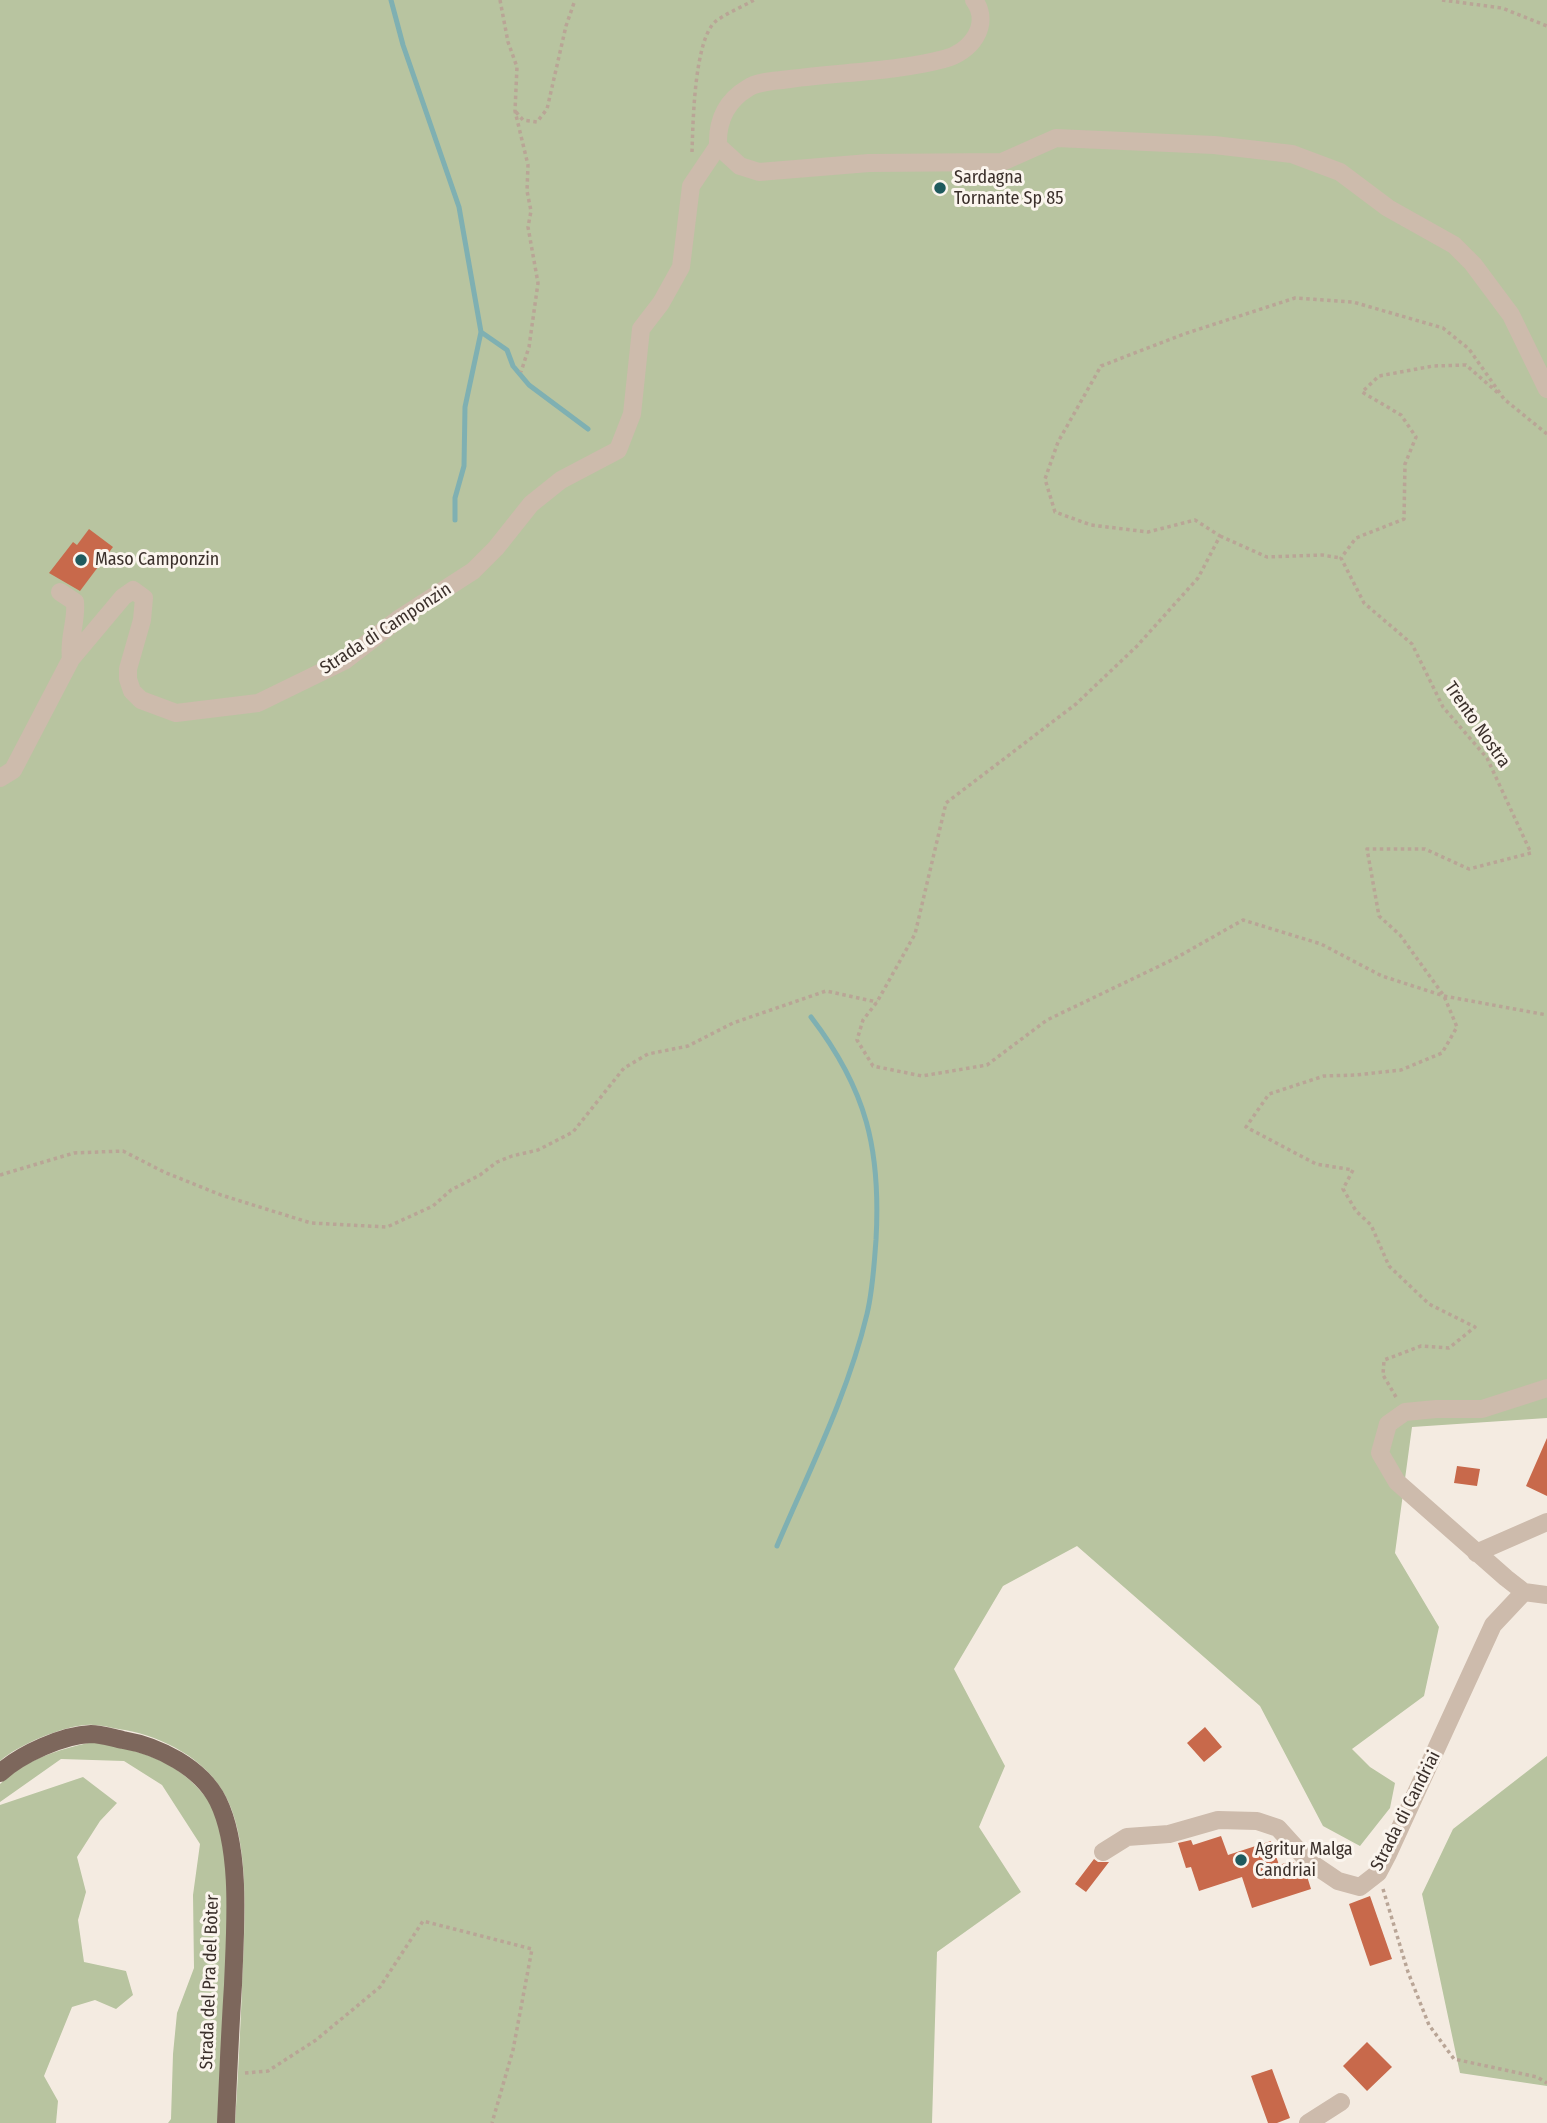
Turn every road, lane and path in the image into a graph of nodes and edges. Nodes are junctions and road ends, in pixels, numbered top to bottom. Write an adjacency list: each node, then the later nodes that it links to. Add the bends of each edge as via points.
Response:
1 (500, 0): 7 (path, via 517,66)
2 (575, 0): 7 (path, via 547,109 537,122 523,120)
3 (754, 0): 9 (path, via 714,23 702,49)
4 (974, 0): 8 (street, via 980,9 981,29 968,47 946,59 750,86 728,104 718,130)
5 (1442, 0): 6 (path, via 1502,8)
6 (1547, 26)
7 (515, 111): 10 (path, via 528,165 528,227 538,283)
8 (718, 146): 9 (street, Strada di Camponzin); 11 (street, via 740,166 758,172 869,163 1002,162 1056,138 1214,145 1292,154 1340,172 1388,208 1454,245 1474,264 1511,315)
9 (691, 186): 17 (street, Strada di Camponzin, via 681,267 662,303 641,329 632,414 618,450 561,480 531,504 473,571 344,661 258,703 176,713 141,700 128,679 144,598 134,590)
10 (521, 372)
11 (1547, 389)
12 (1504, 399): 13 (path); 14 (path, via 1469,349 1443,328 1353,302 1295,298 1101,366 1058,442 1045,480 1055,512 1091,525 1148,532 1195,520); 15 (path, via 1466,365 1379,376 1362,392 1401,415 1416,437 1405,464 1404,519 1356,538)
13 (1547, 434)
14 (1220, 536): 15 (path, via 1266,557); 20 (path, via 1198,578 1138,646 1076,704 946,803 915,934)
15 (1341, 558): 19 (path, Trento Nostra, via 1364,603 1412,644 1443,707 1487,758 1531,853 1469,869 1424,849 1367,849 1379,916 1400,935)
16 (60, 592): 17 (street, via 75,602)
17 (71, 659): 18 (street, Strada di Camponzin, via 13,770)
18 (0, 778)
19 (1444, 996): 20 (path, via 1382,976 1321,944 1243,920 1047,1020 987,1065 922,1076 873,1066 856,1040 863,1020); 21 (path); 24 (path, Trento Nostra, via 1457,1027 1441,1053 1402,1070 1324,1076 1269,1094 1246,1127 1315,1164 1353,1170 1343,1189 1371,1225 1390,1266 1429,1304 1475,1327 1449,1348 1420,1346 1384,1360 1383,1375)
20 (877, 1002): 22 (path, via 826,991 733,1023 688,1046 648,1054 624,1068 573,1132 497,1163 433,1206 387,1227 311,1223 221,1195 123,1151 74,1153)
21 (1547, 1015)
22 (0, 1175)
23 (1547, 1388): 26 (street, via 1482,1409 1405,1412 1388,1424 1380,1453 1396,1482)
24 (1397, 1399)
25 (1547, 1522): 26 (street)
26 (1476, 1553): 27 (street)
27 (1524, 1591): 28 (street); 31 (street, Strada di Candriai, via 1493,1625)
28 (1547, 1595)
29 (0, 1773): 32 (main road, Strada del Pra del Bòter, via 39,1748 91,1734 143,1743 170,1756 197,1775 216,1798 228,1825 236,1908)
30 (1103, 1852): 31 (street, Strada di Candriai, via 1127,1837 1168,1834 1218,1820 1257,1821 1278,1828 1307,1860 1338,1881 1360,1887)
31 (1378, 1873): 33 (path, via 1429,2025 1454,2059)
32 (228, 2074): 35 (main road, Strada del Pra del Bòter); 36 (path, via 268,2071 316,2040 380,1987 423,1921 532,1949 513,2050)
33 (1547, 2083)
34 (1341, 2102): 37 (street)
35 (226, 2123)
36 (492, 2123)
37 (1308, 2123)

